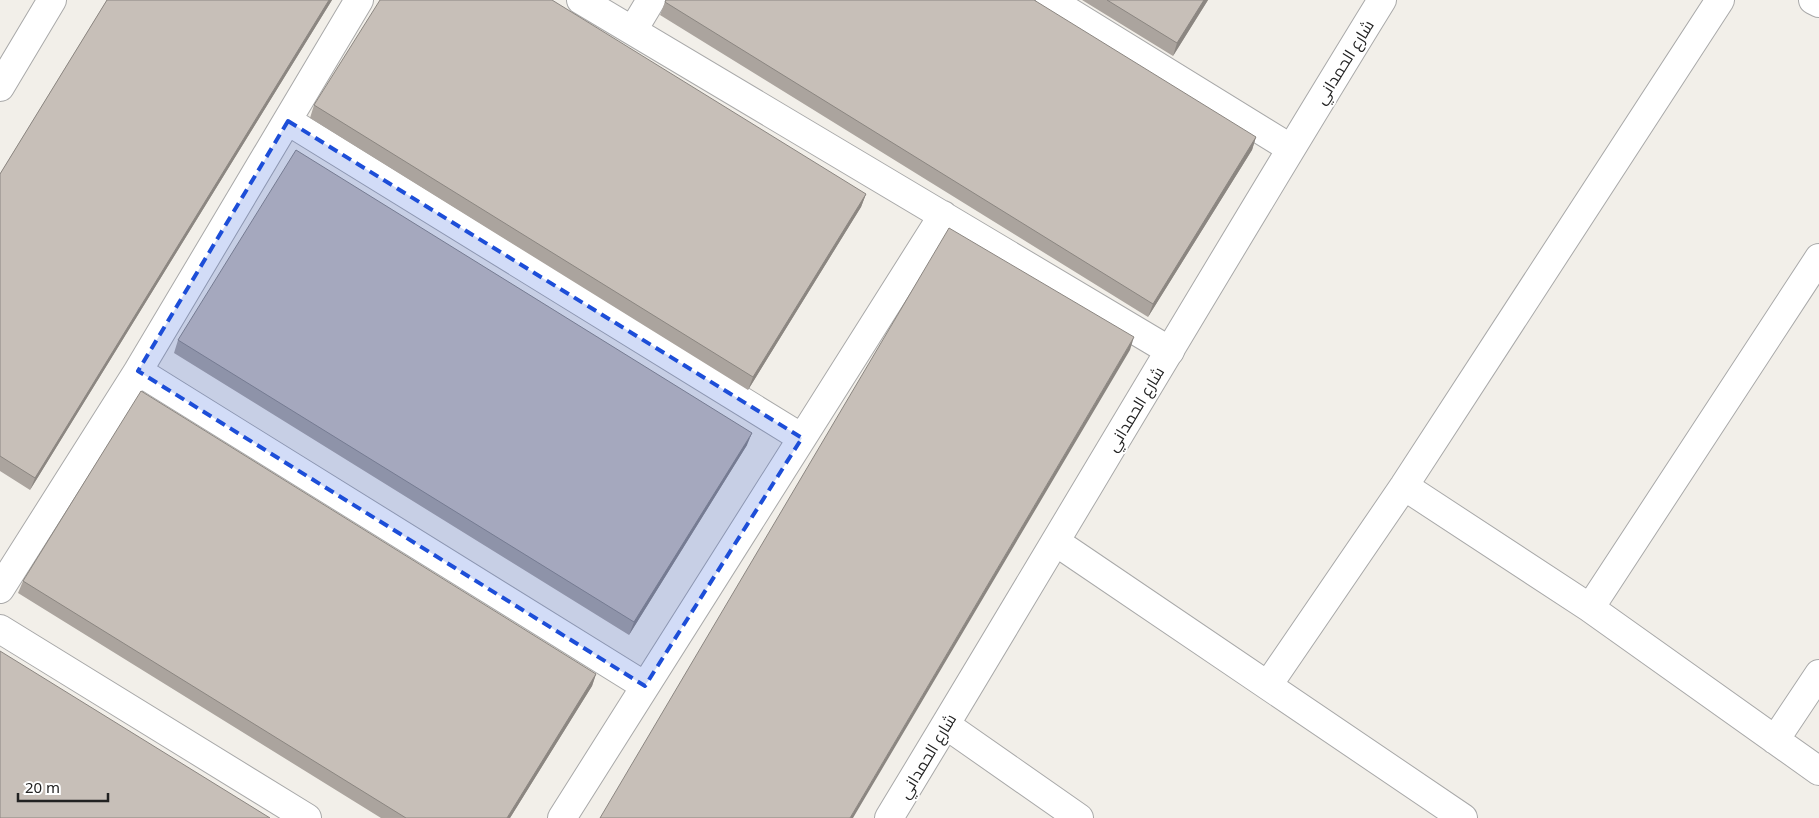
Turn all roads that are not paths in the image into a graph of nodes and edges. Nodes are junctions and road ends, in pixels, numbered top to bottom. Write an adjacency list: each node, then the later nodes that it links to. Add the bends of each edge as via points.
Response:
1 (52, 0): 11 (street)
2 (359, 0): 12 (street)
3 (581, 0): 10 (street)
4 (651, 0): 10 (street)
5 (1050, 0): 13 (street)
6 (1382, 0): 13 (street, شارع الحمداني)
7 (1720, 0): 19 (street)
8 (1813, 0): 9 (street)
9 (1819, 3)
10 (633, 30): 14 (street)
11 (0, 87)
12 (288, 121): 17 (street); 18 (street)
13 (1290, 148): 16 (street, شارع الحمداني)
14 (943, 215): 16 (street); 18 (street)
15 (1819, 258): 22 (street)
16 (1170, 351): 20 (street, شارع الحمداني)
17 (138, 371): 21 (street); 25 (street)
18 (802, 438): 25 (street)
19 (1404, 486): 22 (street); 26 (street)
20 (1056, 542): 26 (street); 27 (street, شارع الحمداني)
21 (0, 589)
22 (1590, 608): 28 (street)
23 (0, 629): 30 (street)
24 (1819, 674): 28 (street)
25 (645, 686): 31 (street)
26 (1268, 686): 34 (street)
27 (946, 725): 32 (street, شارع الحمداني); 33 (street)
28 (1775, 740): 29 (street)
29 (1819, 771)
30 (308, 818)
31 (562, 818)
32 (889, 818)
33 (1079, 818)
34 (1464, 818)

